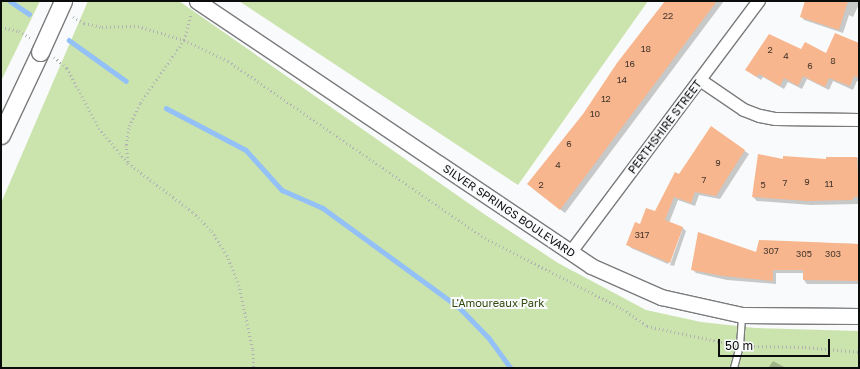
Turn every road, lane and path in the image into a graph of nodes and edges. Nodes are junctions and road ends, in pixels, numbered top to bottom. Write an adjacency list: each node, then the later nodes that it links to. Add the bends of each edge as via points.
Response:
1 (759, 1): 7 (street, PERTHSHIRE STREET)
2 (194, 4): 5 (path); 11 (street, SILVER SPRINGS BOULEVARD)
3 (66, 8): 5 (path, via 84,23 102,27 138,26); 6 (main road, bridge)
4 (1, 27): 6 (path, via 19,31)
5 (184, 40): 10 (path, via 140,103 129,126 126,145); 14 (path, via 228,61 485,238 531,264 623,309 647,326)
6 (40, 48): 9 (main road); 10 (path, via 67,68 99,128)
7 (700, 80): 8 (street, via 744,110 760,116 776,119); 11 (street, PERTHSHIRE STREET)
8 (859, 120)
9 (1, 135)
10 (128, 162): 16 (path, via 193,212 212,231 227,255 239,285 253,350)
11 (571, 252): 12 (street, SILVER SPRINGS BOULEVARD, via 591,266 661,297)
12 (742, 315): 13 (street, SILVER SPRINGS BOULEVARD); 14 (lane)
13 (859, 316)
14 (740, 346): 15 (path, via 805,347); 17 (lane)
15 (859, 352)
16 (254, 368)
17 (734, 368)

